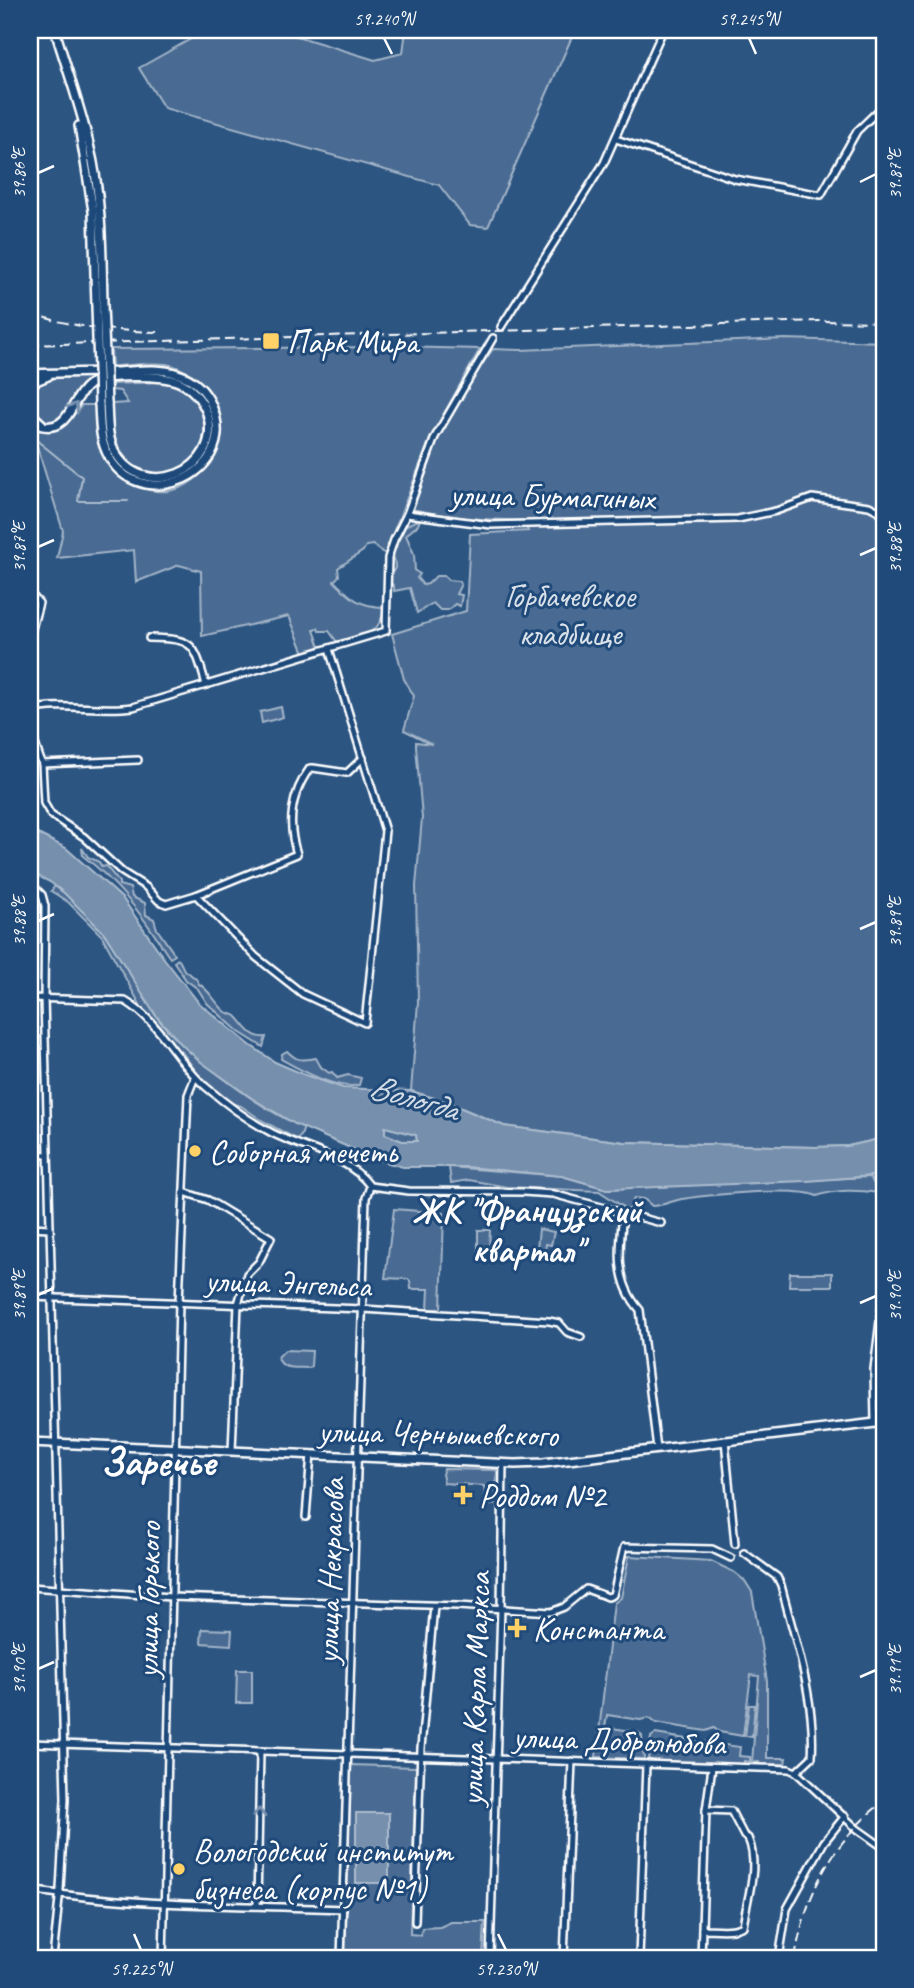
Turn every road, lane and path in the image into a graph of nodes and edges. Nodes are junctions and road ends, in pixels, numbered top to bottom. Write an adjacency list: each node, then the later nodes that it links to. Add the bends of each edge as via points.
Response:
1 (55, 30): 10 (main road, bridge, via 70,81 97,230)
2 (663, 30): 4 (street)
3 (884, 105): 4 (street, via 858,131 821,195 735,178)
4 (616, 139): 5 (street)
5 (501, 327)
6 (493, 338): 14 (street, via 435,437)
7 (55, 373): 8 (main road); 9 (main road); 10 (main road, via 154,370 183,376 198,386 211,404 214,444 206,461 188,478 163,485 139,482 108,456 101,436)
8 (30, 374)
9 (30, 387)
10 (103, 404): 13 (main road, one-way to 10, via 66,418 93,382 165,379 188,388 204,407 209,430 202,454 190,468 174,476 155,478 135,472 112,446)
11 (30, 413): 13 (main road)
12 (30, 422): 13 (main road)
13 (45, 426)
14 (407, 514): 15 (street, улица Бурмагиных, via 491,525 738,519 812,498 869,506); 19 (street, улица Бурмагиных, via 388,558 386,631)
15 (884, 517)
16 (30, 593): 17 (street, via 38,603)
17 (30, 636)
18 (149, 638): 20 (street, via 180,640 191,646)
19 (329, 649): 20 (street, улица Бурмагиных); 23 (street)
20 (206, 685): 21 (street, улица Бурмагиных, via 124,708)
21 (30, 710)
22 (30, 729): 25 (street)
23 (363, 758): 27 (street, via 343,774 310,768 296,794 292,814 297,854); 27 (street, via 385,831 365,1023 303,994 256,957)
24 (138, 760): 25 (street)
25 (42, 764): 27 (street, via 44,803 51,815 84,836 159,901 166,904)
26 (30, 883): 29 (street, via 45,906)
27 (196, 895)
28 (30, 998): 29 (street)
29 (44, 998): 30 (street, via 125,1001 136,1007); 32 (street)
30 (195, 1077): 33 (street, via 253,1121 341,1161 361,1173); 34 (street, улица Горького, via 188,1095)
31 (30, 1154): 32 (street)
32 (48, 1155): 38 (street)
33 (370, 1186): 35 (street, via 553,1194); 44 (street, улица Некрасова)
34 (184, 1192): 42 (street, улица Горького); 43 (street, via 208,1200 271,1238 247,1274)
35 (623, 1214): 36 (street); 52 (street, via 622,1278 629,1298 640,1310)
36 (661, 1223)
37 (30, 1227): 38 (street)
38 (50, 1228): 41 (street)
39 (884, 1289): 47 (street, via 874,1369)
40 (30, 1297): 41 (street, улица Энгельса)
41 (52, 1297): 42 (street, улица Энгельса); 50 (street)
42 (179, 1302): 43 (street, улица Энгельса); 51 (street, улица Горького)
43 (238, 1304): 44 (street, улица Энгельса); 53 (street)
44 (363, 1309): 45 (street, улица Энгельса, via 549,1321); 55 (street, улица Некрасова)
45 (581, 1337)
46 (884, 1422): 47 (main road, улица Чернышевского)
47 (875, 1423): 48 (main road, улица Чернышевского)
48 (725, 1440): 52 (main road, улица Чернышевского); 58 (street)
49 (30, 1442): 50 (main road, улица Чернышевского)
50 (56, 1443): 51 (main road, улица Чернышевского); 62 (street)
51 (175, 1448): 53 (main road, улица Чернышевского); 63 (street, улица Горького)
52 (657, 1450): 56 (main road, улица Чернышевского)
53 (232, 1451): 54 (main road, улица Чернышевского)
54 (311, 1454): 55 (main road, улица Чернышевского); 57 (street)
55 (356, 1457): 56 (main road, улица Чернышевского); 64 (street, улица Некрасова)
56 (503, 1464): 66 (street, улица Карла Маркса)
57 (306, 1517)
58 (735, 1544)
59 (744, 1553): 77 (street, via 781,1585 805,1679 814,1735 812,1757)
60 (732, 1558): 66 (street, via 712,1549 624,1547 611,1597 586,1589 556,1611)
61 (30, 1587): 62 (street)
62 (59, 1589): 63 (street); 68 (street)
63 (171, 1597): 64 (street); 69 (street, улица Горького)
64 (352, 1603): 65 (street); 71 (street, улица Некрасова)
65 (433, 1606): 66 (street); 72 (street)
66 (501, 1608): 73 (street, улица Карла Маркса)
67 (30, 1743): 68 (street, улица Добролюбова)
68 (64, 1745): 69 (street, улица Добролюбова); 82 (street)
69 (169, 1749): 70 (street, улица Добролюбова); 83 (street, улица Горького)
70 (260, 1752): 71 (street, улица Добролюбова); 84 (street, one-way to 70)
71 (348, 1755): 72 (street, улица Добролюбова); 85 (street, улица Некрасова)
72 (421, 1758): 73 (street, улица Добролюбова); 86 (street)
73 (496, 1759): 74 (street, улица Добролюбова); 91 (street, улица Карла Маркса)
74 (572, 1761): 75 (street, улица Добролюбова); 92 (street)
75 (646, 1764): 76 (street, улица Добролюбова); 93 (street)
76 (712, 1767): 77 (street, улица Добролюбова); 78 (street)
77 (796, 1772): 79 (street)
78 (706, 1810): 87 (street); 87 (street, via 731,1811 752,1847 754,1867 743,1926)
79 (845, 1816): 80 (street); 95 (street, via 824,1842 787,1909)
80 (884, 1848)
81 (30, 1892): 82 (street)
82 (60, 1895): 83 (street); 88 (street)
83 (164, 1901): 84 (street); 89 (street, улица Горького)
84 (257, 1906): 85 (street)
85 (343, 1909): 90 (street, улица Некрасова)
86 (415, 1922)
87 (702, 1929): 94 (street)
88 (53, 1958)
89 (163, 1958)
90 (341, 1958)
91 (490, 1958)
92 (564, 1958)
93 (639, 1958)
94 (701, 1958)
95 (779, 1958)

